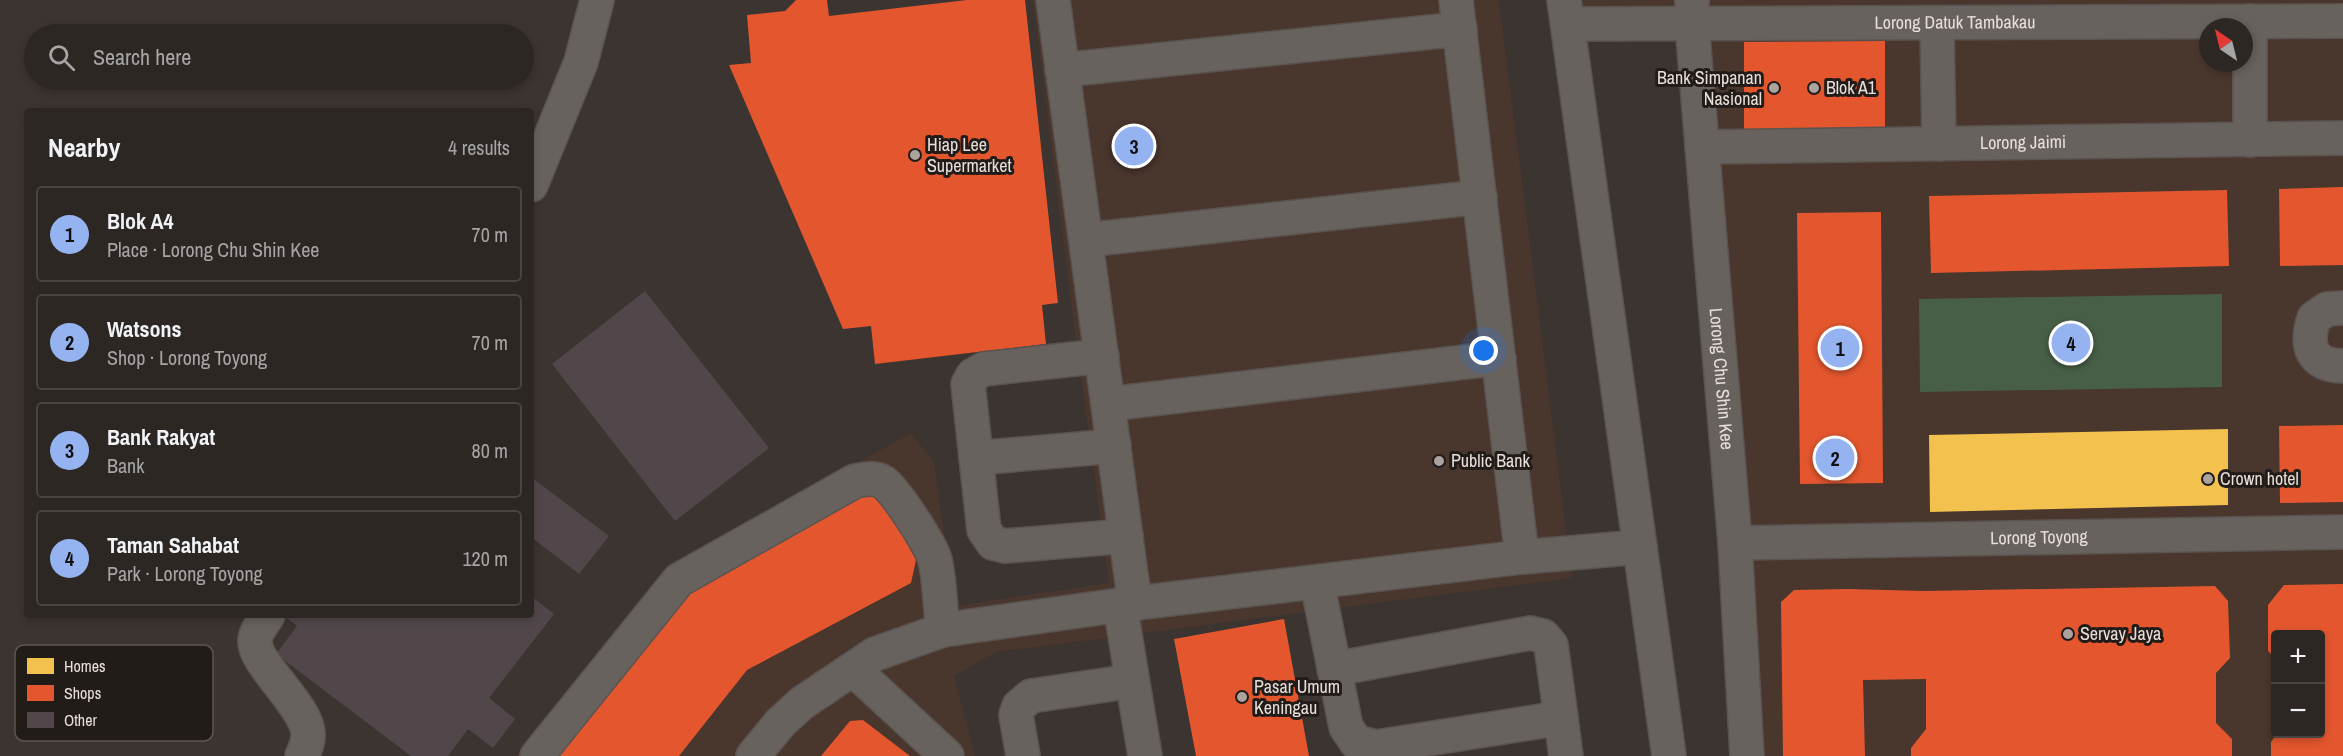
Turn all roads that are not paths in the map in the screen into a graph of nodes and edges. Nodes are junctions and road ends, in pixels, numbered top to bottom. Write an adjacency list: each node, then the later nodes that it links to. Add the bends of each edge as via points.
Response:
1 (597, 0): 16 (street, via 581,62)
2 (1053, 0): 10 (street)
3 (1566, 12): 4 (street, Lorong Datuk Tambakau); 29 (street)
4 (1692, 12): 9 (street, Lorong Datuk Tambakau); 15 (street, Lorong Chu Shin Kee)
5 (1458, 14): 10 (street); 17 (street)
6 (2199, 21): 9 (street, Lorong Datuk Tambakau)
7 (2253, 21): 8 (street, Lorong Datuk Tambakau)
8 (2343, 21)
9 (1937, 22): 14 (street)
10 (1062, 70): 18 (street)
11 (2250, 72): 13 (street)
12 (2343, 138): 13 (street, Lorong Jaimi)
13 (2250, 140): 14 (street, Lorong Jaimi)
14 (1939, 144): 15 (street, Lorong Jaimi)
15 (1702, 147): 28 (street, Lorong Chu Shin Kee)
16 (534, 178)
17 (1480, 197): 18 (street); 21 (street)
18 (1086, 240): 20 (street)
19 (2343, 308): 22 (street, via 2326,309 2314,318 2310,345 2317,359)
20 (1102, 356): 23 (street); 25 (street, via 984,369 973,375 968,384)
21 (1499, 358): 23 (street); 30 (street)
22 (2343, 366)
23 (1109, 404): 24 (street)
24 (1114, 446): 25 (street); 27 (street)
25 (976, 458): 27 (street, via 984,530 993,543 1005,546)
26 (2343, 532): 28 (street, Lorong Toyong)
27 (1126, 536): 32 (street)
28 (1735, 543): 47 (street, Lorong Chu Shin Kee)
29 (1640, 547): 30 (street); 46 (street)
30 (1522, 557): 31 (street)
31 (1317, 582): 32 (street); 36 (street)
32 (1128, 604): 34 (street); 37 (street)
33 (265, 618): 39 (street, via 257,633 257,653 304,723 308,733)
34 (943, 630): 35 (street, via 875,654); 40 (street, via 930,546 882,482 867,478 855,481 679,580)
35 (853, 669): 41 (street, via 802,702); 42 (street)
36 (1334, 669): 38 (street, via 1346,727 1356,742 1376,747); 38 (street, via 1530,633 1543,636 1551,645)
37 (1132, 681): 43 (street, via 1031,696 1019,706 1016,715); 44 (street)
38 (1561, 718): 45 (street)
39 (302, 756)
40 (537, 756)
41 (753, 756)
42 (947, 756)
43 (1023, 756)
44 (1145, 756)
45 (1566, 756)
46 (1668, 756)
47 (1748, 756)

